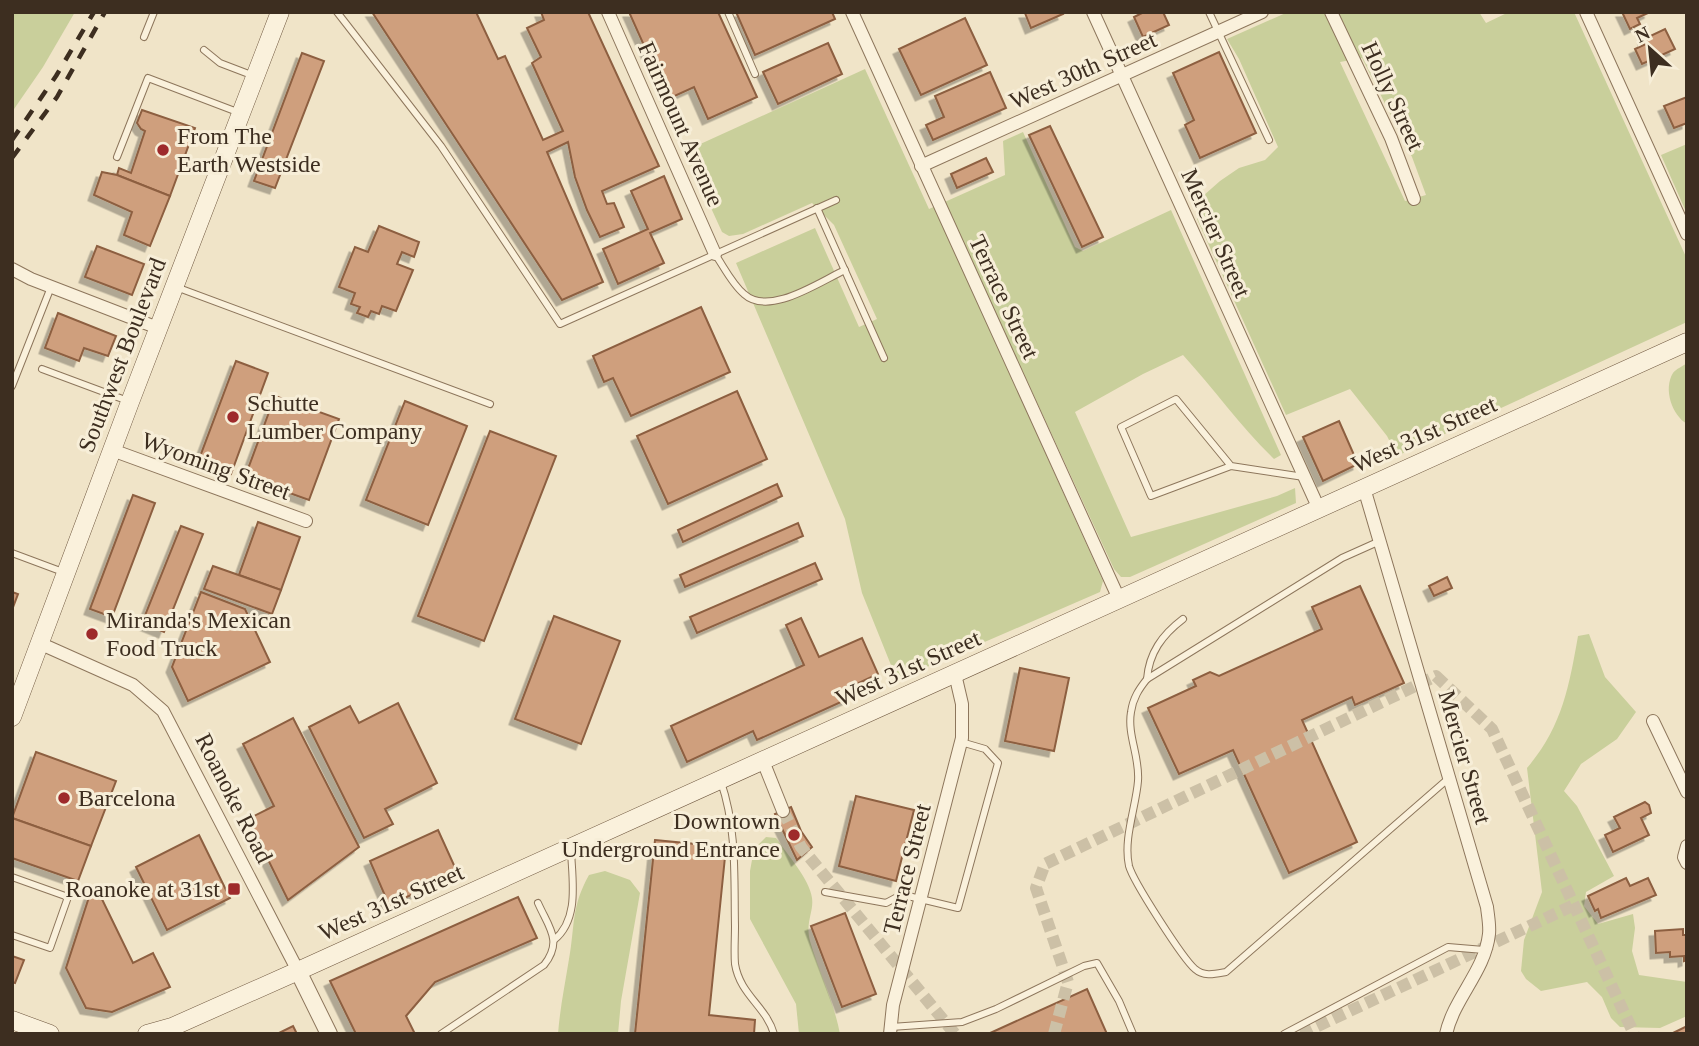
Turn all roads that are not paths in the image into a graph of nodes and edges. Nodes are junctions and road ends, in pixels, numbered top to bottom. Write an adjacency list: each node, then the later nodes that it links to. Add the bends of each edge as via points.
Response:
1 (154, 12): 13 (lane)
2 (279, 12): 16 (main road, Southwest Boulevard)
3 (337, 12): 26 (lane, via 441,146 560,324)
4 (608, 12): 26 (street, Fairmount Avenue)
5 (728, 12): 15 (lane)
6 (852, 12): 21 (street, Terrace Street)
7 (1093, 12): 17 (street, Mercier Street)
8 (1209, 12): 12 (lane)
9 (1262, 12): 12 (street, West 30th Street)
10 (1331, 12): 22 (street, Holly Street, via 1391,138)
11 (1586, 12): 25 (street)
12 (1218, 32): 17 (street, West 30th Street); 19 (lane)
13 (144, 37)
14 (204, 50): 16 (lane, via 220,63)
15 (755, 74)
16 (255, 76): 18 (main road, Southwest Boulevard)
17 (1121, 76): 21 (street, West 30th Street); 40 (street, Mercier Street)
18 (241, 113): 20 (lane, via 148,78); 30 (main road, Southwest Boulevard)
19 (1269, 140)
20 (117, 157)
21 (921, 166): 47 (street, Terrace Street)
22 (1414, 199)
23 (836, 200): 24 (lane)
24 (817, 208): 26 (lane); 28 (lane)
25 (1687, 234)
26 (715, 254): 28 (lane, via 744,295 760,303 780,301)
27 (12, 269): 29 (street)
28 (845, 270): 33 (lane)
29 (51, 287): 31 (street); 35 (lane)
30 (174, 287): 31 (main road, Southwest Boulevard); 37 (lane)
31 (158, 328): 36 (main road, Southwest Boulevard)
32 (1687, 342): 41 (main road, West 31st Street)
33 (884, 358)
34 (42, 369): 36 (lane)
35 (12, 386)
36 (130, 402): 38 (main road, Southwest Boulevard)
37 (490, 404)
38 (112, 450): 43 (street, Wyoming Street); 46 (main road, Southwest Boulevard)
39 (1231, 466): 39 (lane, via 1176,399 1121,426 1151,496); 40 (lane)
40 (1304, 477): 42 (street, Mercier Street)
41 (1364, 488): 42 (main road, West 31st Street); 44 (street, Mercier Street)
42 (1319, 509): 47 (main road, West 31st Street)
43 (306, 521)
44 (1380, 541): 51 (lane, via 1342,558); 56 (street, Mercier Street)
45 (12, 553): 46 (lane)
46 (65, 573): 49 (main road, Southwest Boulevard)
47 (1119, 599): 50 (main road, West 31st Street)
48 (1183, 619): 51 (lane, via 1154,650)
49 (39, 643): 52 (main road, Southwest Boulevard); 70 (street, Roanoke Road, via 133,685 163,711)
50 (955, 674): 54 (street, Terrace Street, via 962,704); 55 (main road, West 31st Street)
51 (1147, 679): 56 (lane, via 1131,710 1138,779 1129,867 1196,970 1210,975 1226,972 1241,960)
52 (12, 717)
53 (1653, 721): 58 (street)
54 (961, 742): 65 (street, Terrace Street); 65 (lane, via 985,749 998,763 958,908)
55 (763, 761): 57 (main road, West 31st Street); 59 (street)
56 (1449, 778): 69 (street, Mercier Street, via 1487,907 1490,933)
57 (721, 780): 61 (main road, West 31st Street); 77 (lane, via 730,808 733,846 735,965 742,988 770,1022)
58 (1687, 792)
59 (783, 811)
60 (1687, 846): 62 (street)
61 (571, 848): 68 (lane, via 570,918); 70 (main road, West 31st Street)
62 (1687, 863)
63 (12, 877): 67 (lane, via 68,897 50,948)
64 (825, 892): 65 (lane, via 886,903 899,896)
65 (920, 899): 72 (street, Terrace Street)
66 (538, 902): 68 (lane)
67 (12, 934)
68 (554, 940): 76 (lane, via 554,953 544,965)
69 (1485, 951): 79 (lane, via 1448,947); 80 (street, Mercier Street, via 1449,1016)
70 (298, 971): 74 (main road, West 31st Street); 75 (street, Roanoke Road)
71 (12, 1020): 73 (main road)
72 (890, 1030): 78 (lane, via 962,1022 1097,962)
73 (38, 1032)
74 (147, 1034)
75 (329, 1034)
76 (441, 1034)
77 (774, 1034)
78 (1133, 1034)
79 (1284, 1034)
80 (1446, 1034)

